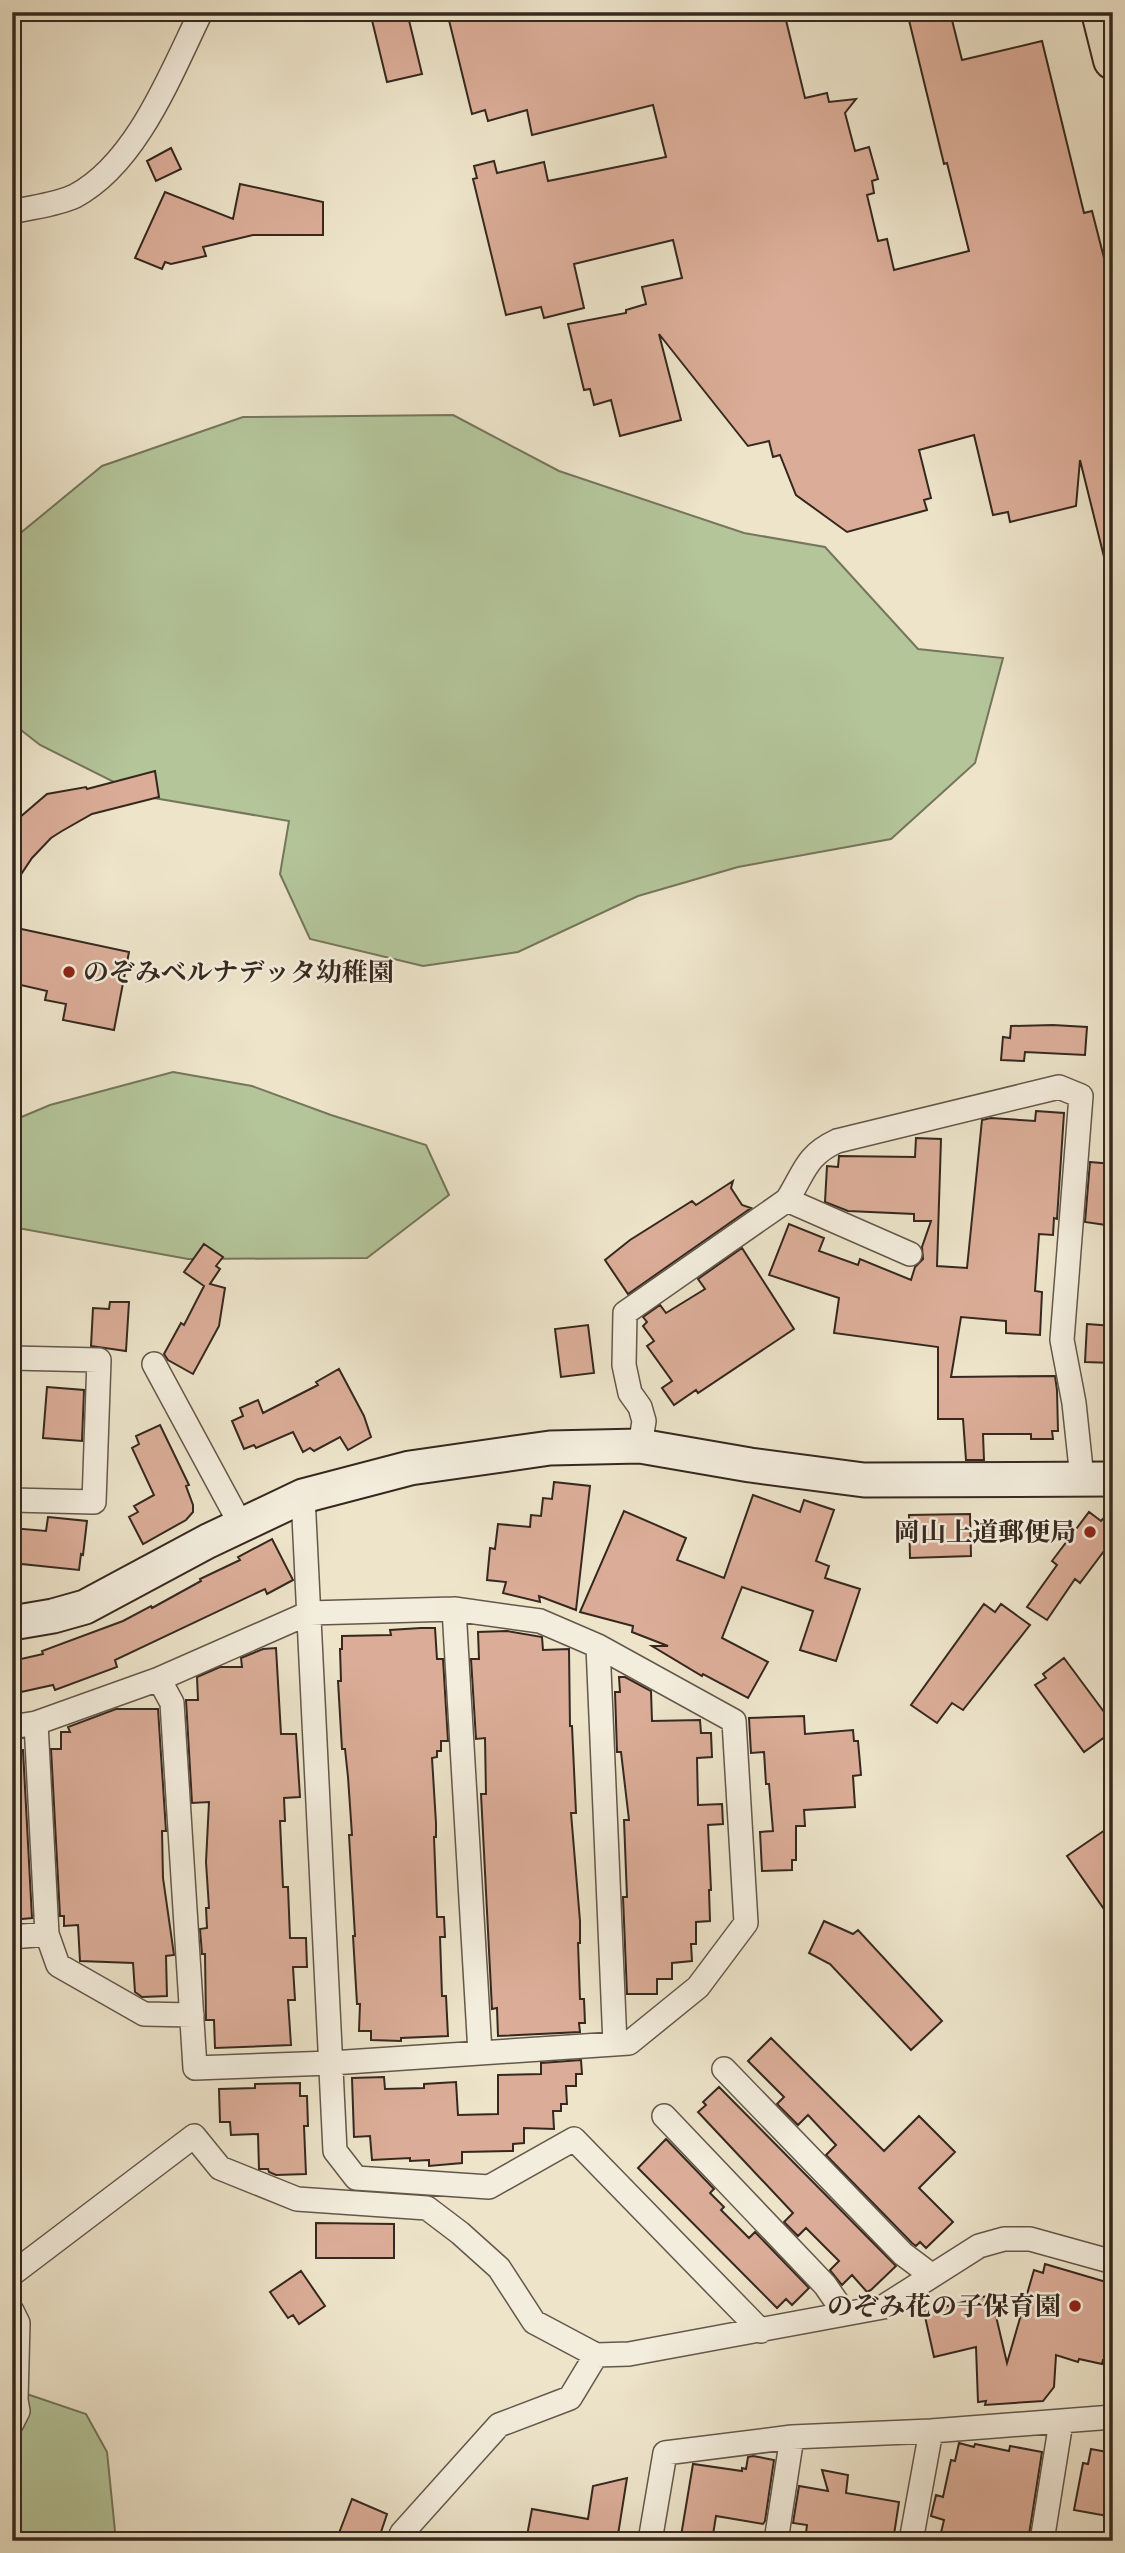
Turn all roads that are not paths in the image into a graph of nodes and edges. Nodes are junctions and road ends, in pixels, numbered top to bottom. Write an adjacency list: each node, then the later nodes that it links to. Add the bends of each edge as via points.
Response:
1 (201, 12): 4 (street, via 163,90 114,165 72,197)
2 (1101, 12): 3 (highway)
3 (1113, 60)
4 (12, 212)
5 (787, 1200): 6 (street); 9 (street, via 625,1313 624,1366 644,1422); 10 (street, via 807,1163 819,1150 838,1141 1059,1087 1081,1096 1062,1340 1074,1403)
6 (910, 1254)
7 (12, 1358): 12 (street, via 99,1360 94,1502)
8 (154, 1364): 13 (street)
9 (640, 1446): 10 (street, via 864,1480); 11 (street, via 550,1448 410,1468)
10 (1097, 1478)
11 (303, 1496): 13 (street); 15 (street)
12 (12, 1500)
13 (242, 1525): 16 (street, via 85,1607)
14 (454, 1609): 15 (street); 17 (street, via 540,1621); 25 (street)
15 (309, 1613): 18 (street); 26 (street)
16 (12, 1623)
17 (598, 1646): 24 (street); 24 (street, via 734,1721 746,1923 698,1987 629,2043)
18 (159, 1679): 19 (street); 23 (street, via 172,1703)
19 (36, 1723): 20 (street); 21 (street)
20 (12, 1727)
21 (47, 1934): 22 (street); 23 (street, via 58,1965 144,2014)
22 (12, 1937)
23 (192, 2015): 26 (street, via 195,2068)
24 (615, 2044): 25 (street)
25 (480, 2053): 26 (street)
26 (331, 2063): 34 (street, via 335,2151 356,2178 489,2187 574,2139)
27 (724, 2070): 31 (street, via 903,2254)
28 (664, 2116): 33 (street, via 825,2286)
29 (1113, 2262): 31 (street, via 1030,2239 1004,2239 979,2246)
30 (12, 2274): 35 (street, via 194,2136 220,2168 298,2199 427,2208 499,2268 534,2322)
31 (931, 2275): 33 (street, via 883,2307)
32 (12, 2311): 38 (street, via 18,2323 18,2411)
33 (845, 2314): 34 (street)
34 (761, 2331): 35 (street)
35 (596, 2356): 41 (street, via 570,2398 499,2425)
36 (1113, 2417): 37 (street)
37 (1061, 2421): 39 (street); 45 (street)
38 (12, 2423)
39 (931, 2431): 40 (street); 44 (street)
40 (792, 2437): 42 (street, via 665,2453); 43 (street)
41 (398, 2541)
42 (650, 2541)
43 (776, 2541)
44 (911, 2541)
45 (1042, 2541)

